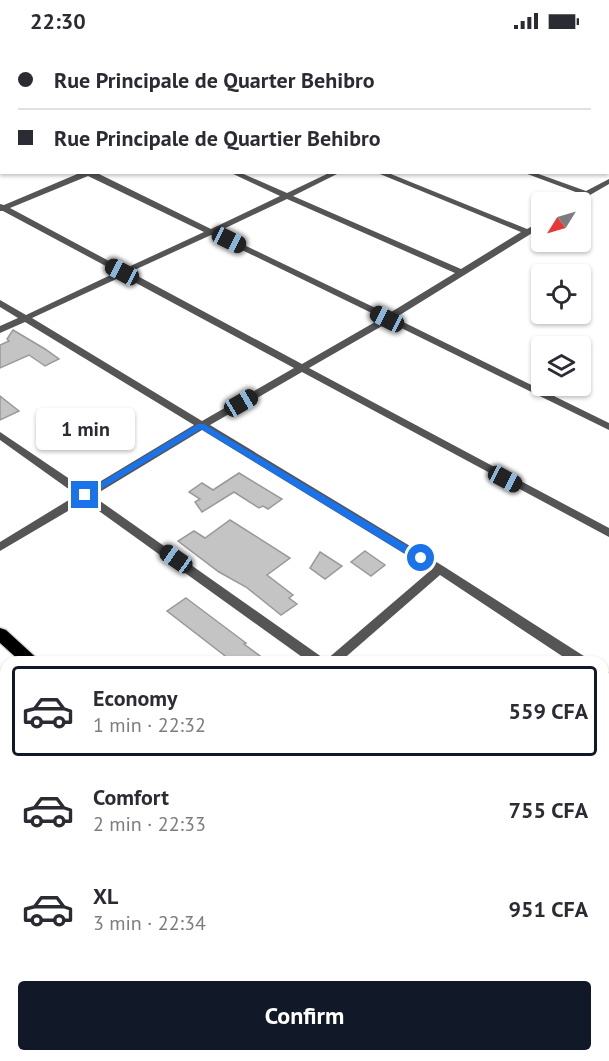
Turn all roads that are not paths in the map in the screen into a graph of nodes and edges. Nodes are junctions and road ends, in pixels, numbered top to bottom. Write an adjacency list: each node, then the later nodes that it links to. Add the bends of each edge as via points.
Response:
1 (86, 174): 11 (street)
2 (91, 174): 13 (street)
3 (237, 174): 10 (street)
4 (334, 174): 10 (street)
5 (383, 174): 14 (street)
6 (531, 174): 8 (street)
7 (609, 180): 9 (street)
8 (581, 192)
9 (590, 192)
10 (289, 196): 13 (street); 16 (street)
11 (1, 208): 15 (street)
12 (531, 230): 14 (street)
13 (212, 232): 15 (street); 19 (street)
14 (528, 232): 16 (street)
15 (122, 272): 18 (street); 21 (street)
16 (463, 273): 19 (street)
17 (0, 303): 18 (street)
18 (25, 319): 20 (street); 22 (street)
19 (387, 319): 21 (street); 23 (street)
20 (0, 330)
21 (300, 369): 22 (street); 26 (street)
22 (201, 426): 25 (street); 28 (street)
23 (609, 427)
24 (0, 435): 25 (street)
25 (85, 495): 27 (street); 31 (street)
26 (609, 533)
27 (0, 547)
28 (439, 569): 32 (street); 33 (street)
29 (0, 634): 30 (main road)
30 (26, 656)
31 (312, 656)
32 (338, 656)
33 (573, 656)

